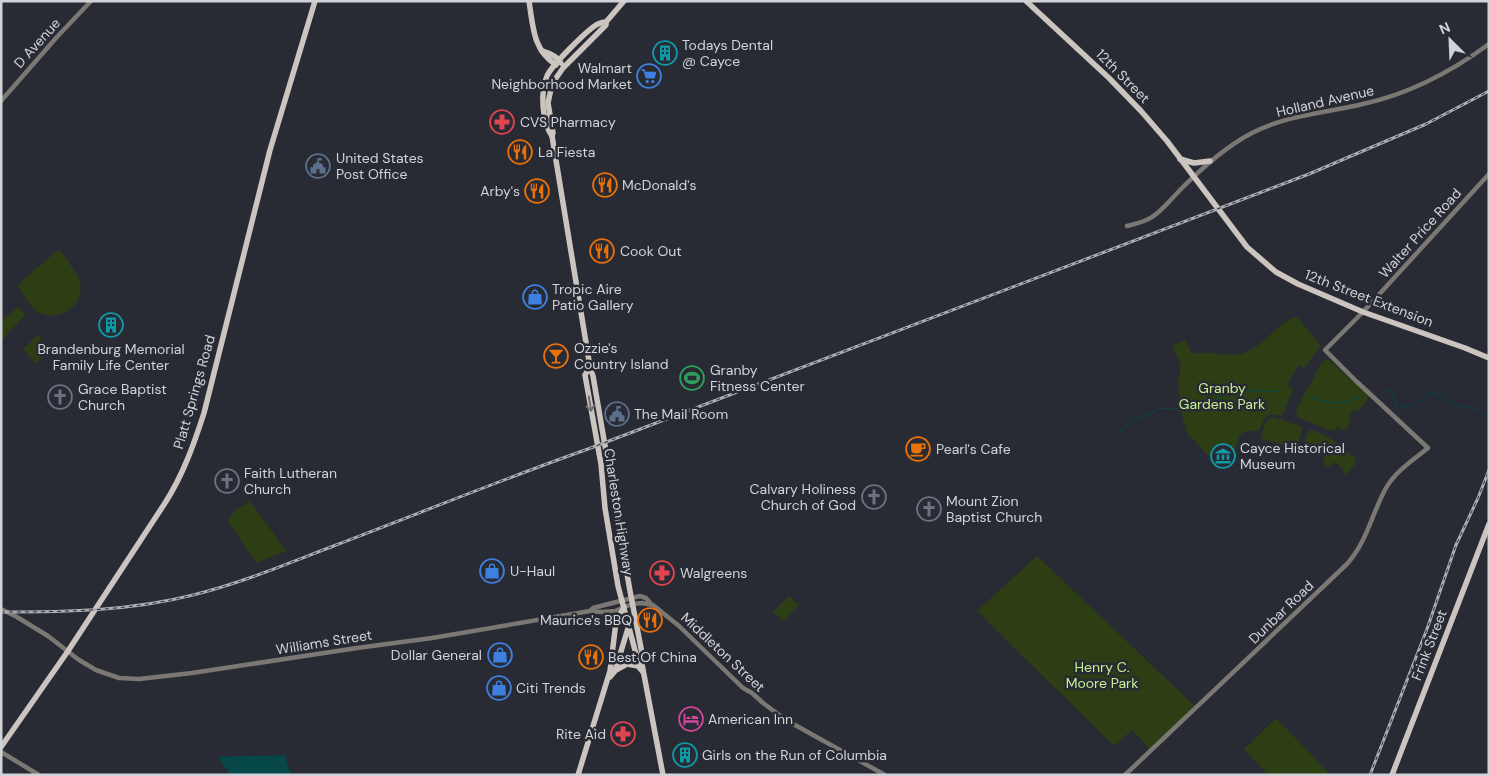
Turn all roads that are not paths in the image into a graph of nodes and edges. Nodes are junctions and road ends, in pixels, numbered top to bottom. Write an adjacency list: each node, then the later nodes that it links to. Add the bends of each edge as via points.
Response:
1 (91, 1): 10 (street, D Avenue)
2 (315, 1): 28 (main road, Platt Springs Road, via 270,150 192,449 166,503)
3 (529, 1): 8 (main road, via 540,50)
4 (624, 1): 6 (main road, Charleston Highway)
5 (1026, 1): 12 (main road, 12th Street, via 1122,91)
6 (606, 22): 8 (main road, Charleston Highway, via 597,24); 9 (main road, Charleston Highway)
7 (1489, 44): 13 (street, Holland Avenue, via 1423,84 1381,100 1288,118 1262,127)
8 (557, 63): 9 (main road); 11 (main road, Charleston Highway, via 547,76 542,96 548,131)
9 (563, 68): 11 (main road, Charleston Highway, via 552,84 548,103)
10 (1, 101)
11 (552, 136): 19 (main road, Charleston Highway)
12 (1179, 158): 13 (main road, via 1194,163); 15 (main road, 12th Street)
13 (1210, 161): 15 (street, Holland Avenue)
14 (1489, 174): 17 (street, Walter Price Road)
15 (1194, 176): 16 (street, Holland Avenue, via 1154,216); 17 (main road, 12th Street Extension, via 1247,247 1276,272)
16 (1127, 226)
17 (1363, 312): 18 (main road, 12th Street Extension); 20 (street, Walter Price Road, via 1325,350)
18 (1489, 358)
19 (590, 367): 22 (main road, Charleston Highway); 23 (main road, Charleston Highway, one-way to 23, via 585,375 601,464)
20 (1428, 448): 39 (street, Dunbar Road, via 1387,486 1366,534 1347,564)
21 (1489, 524): 40 (main road, Frink Street)
22 (632, 601): 23 (street); 24 (street); 27 (main road); 29 (main road, Charleston Highway); 38 (street, Middleton Street, via 640,596 646,598 743,688 774,712)
23 (619, 602): 24 (main road, Charleston Highway); 26 (street, Williams Street)
24 (622, 608): 26 (street, Williams Street); 27 (main road, Charleston Highway); 32 (main road, via 616,622)
25 (1, 609): 28 (street, Williams Street)
26 (590, 611): 28 (street, Williams Street, via 426,639 138,679 105,674)
27 (629, 624): 29 (main road, Charleston Highway, via 636,654); 30 (main road)
28 (68, 650): 33 (main road, Platt Springs Road)
29 (641, 659): 31 (main road, Charleston Highway)
30 (615, 671): 31 (main road, via 627,664 638,666); 32 (main road)
31 (644, 672): 37 (main road, Charleston Highway)
32 (608, 679): 36 (main road)
33 (1, 747)
34 (1, 752): 35 (street)
35 (39, 775)
36 (578, 775)
37 (663, 775)
38 (885, 775)
39 (1125, 775)
40 (1392, 775)

